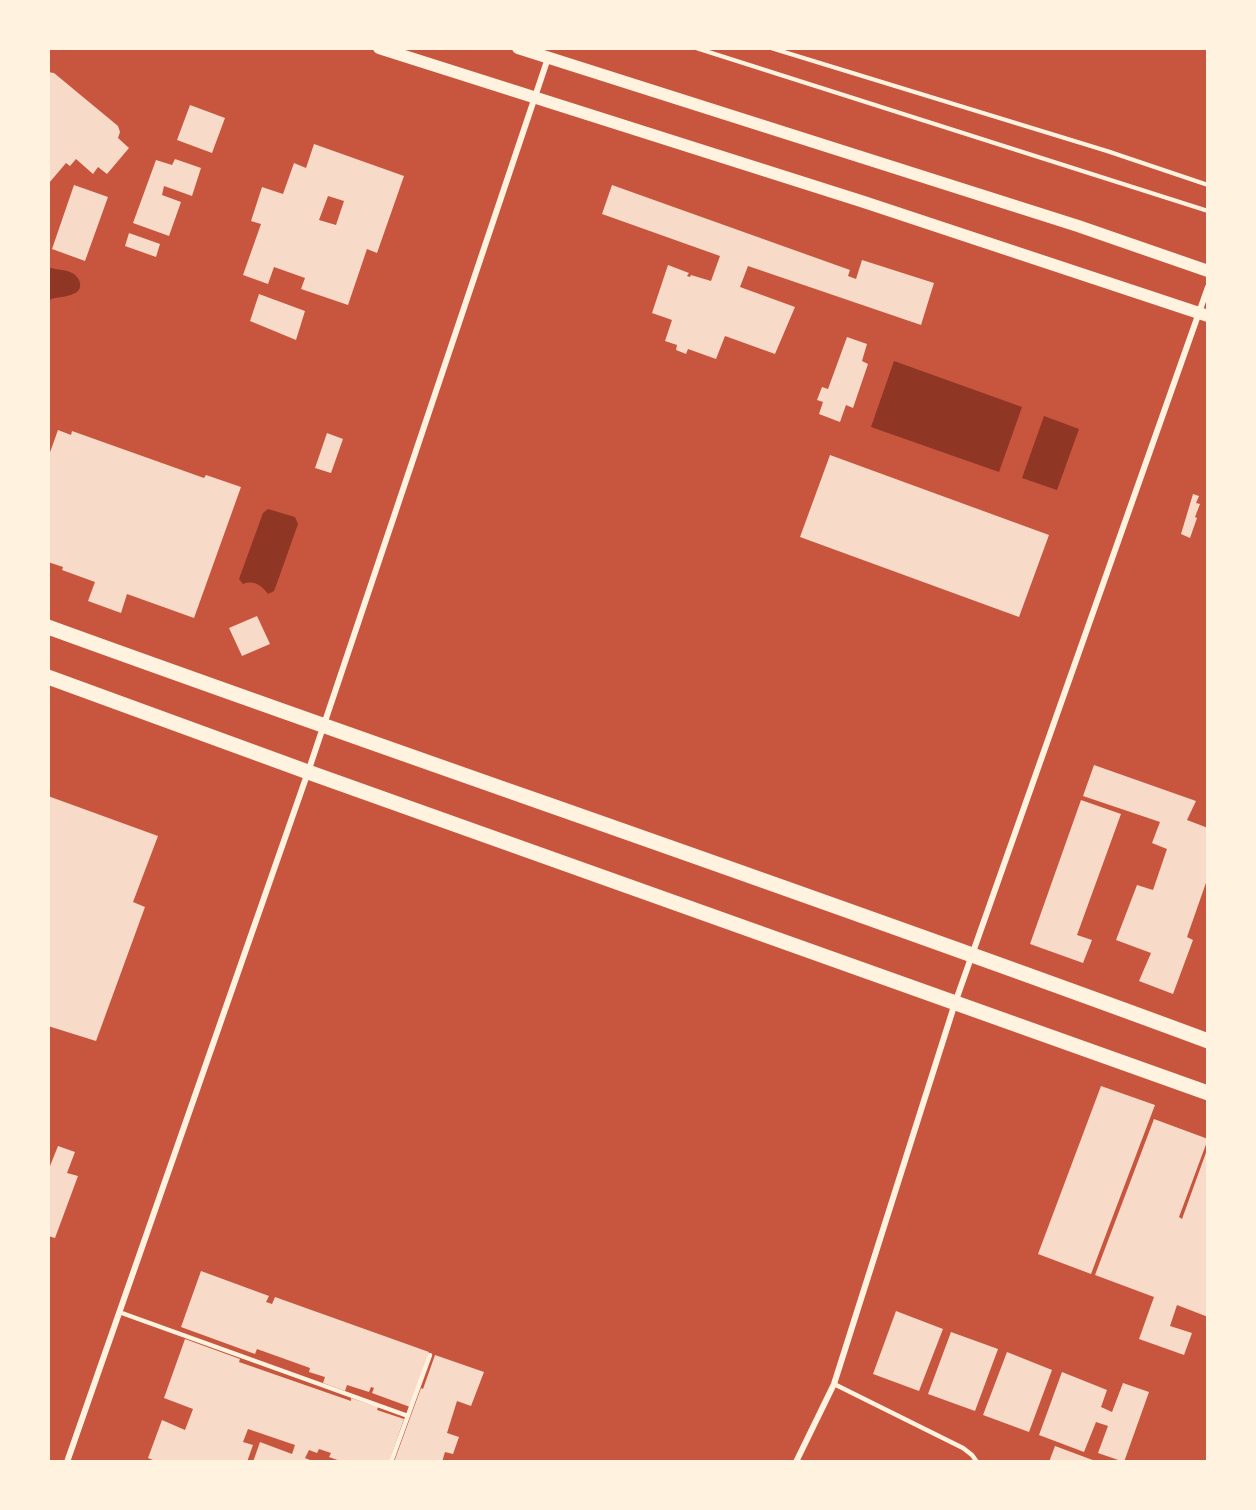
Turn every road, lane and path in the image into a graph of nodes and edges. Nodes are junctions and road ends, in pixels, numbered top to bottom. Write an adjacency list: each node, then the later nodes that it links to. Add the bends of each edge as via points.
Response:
1 (379, 48): 6 (main road)
2 (518, 48): 5 (main road)
3 (696, 48): 8 (path)
4 (771, 48): 7 (path)
5 (548, 58): 6 (street); 9 (main road, via 1078,226)
6 (535, 97): 11 (main road); 14 (street)
7 (1208, 185)
8 (1208, 211)
9 (1208, 272)
10 (1208, 287): 11 (street)
11 (1203, 314): 16 (street)
12 (48, 627): 14 (main road)
13 (48, 676): 15 (main road)
14 (324, 727): 15 (street); 16 (main road)
15 (308, 772): 17 (main road); 20 (street)
16 (973, 954): 17 (street); 18 (main road)
17 (955, 1003): 19 (main road); 22 (street)
18 (1208, 1041)
19 (1208, 1093)
20 (119, 1312): 23 (lane); 24 (street)
21 (430, 1356): 23 (lane)
22 (834, 1384): 26 (street); 27 (lane, via 963,1448)
23 (408, 1416): 25 (lane)
24 (67, 1462)
25 (391, 1462)
26 (796, 1462)
27 (976, 1462)

